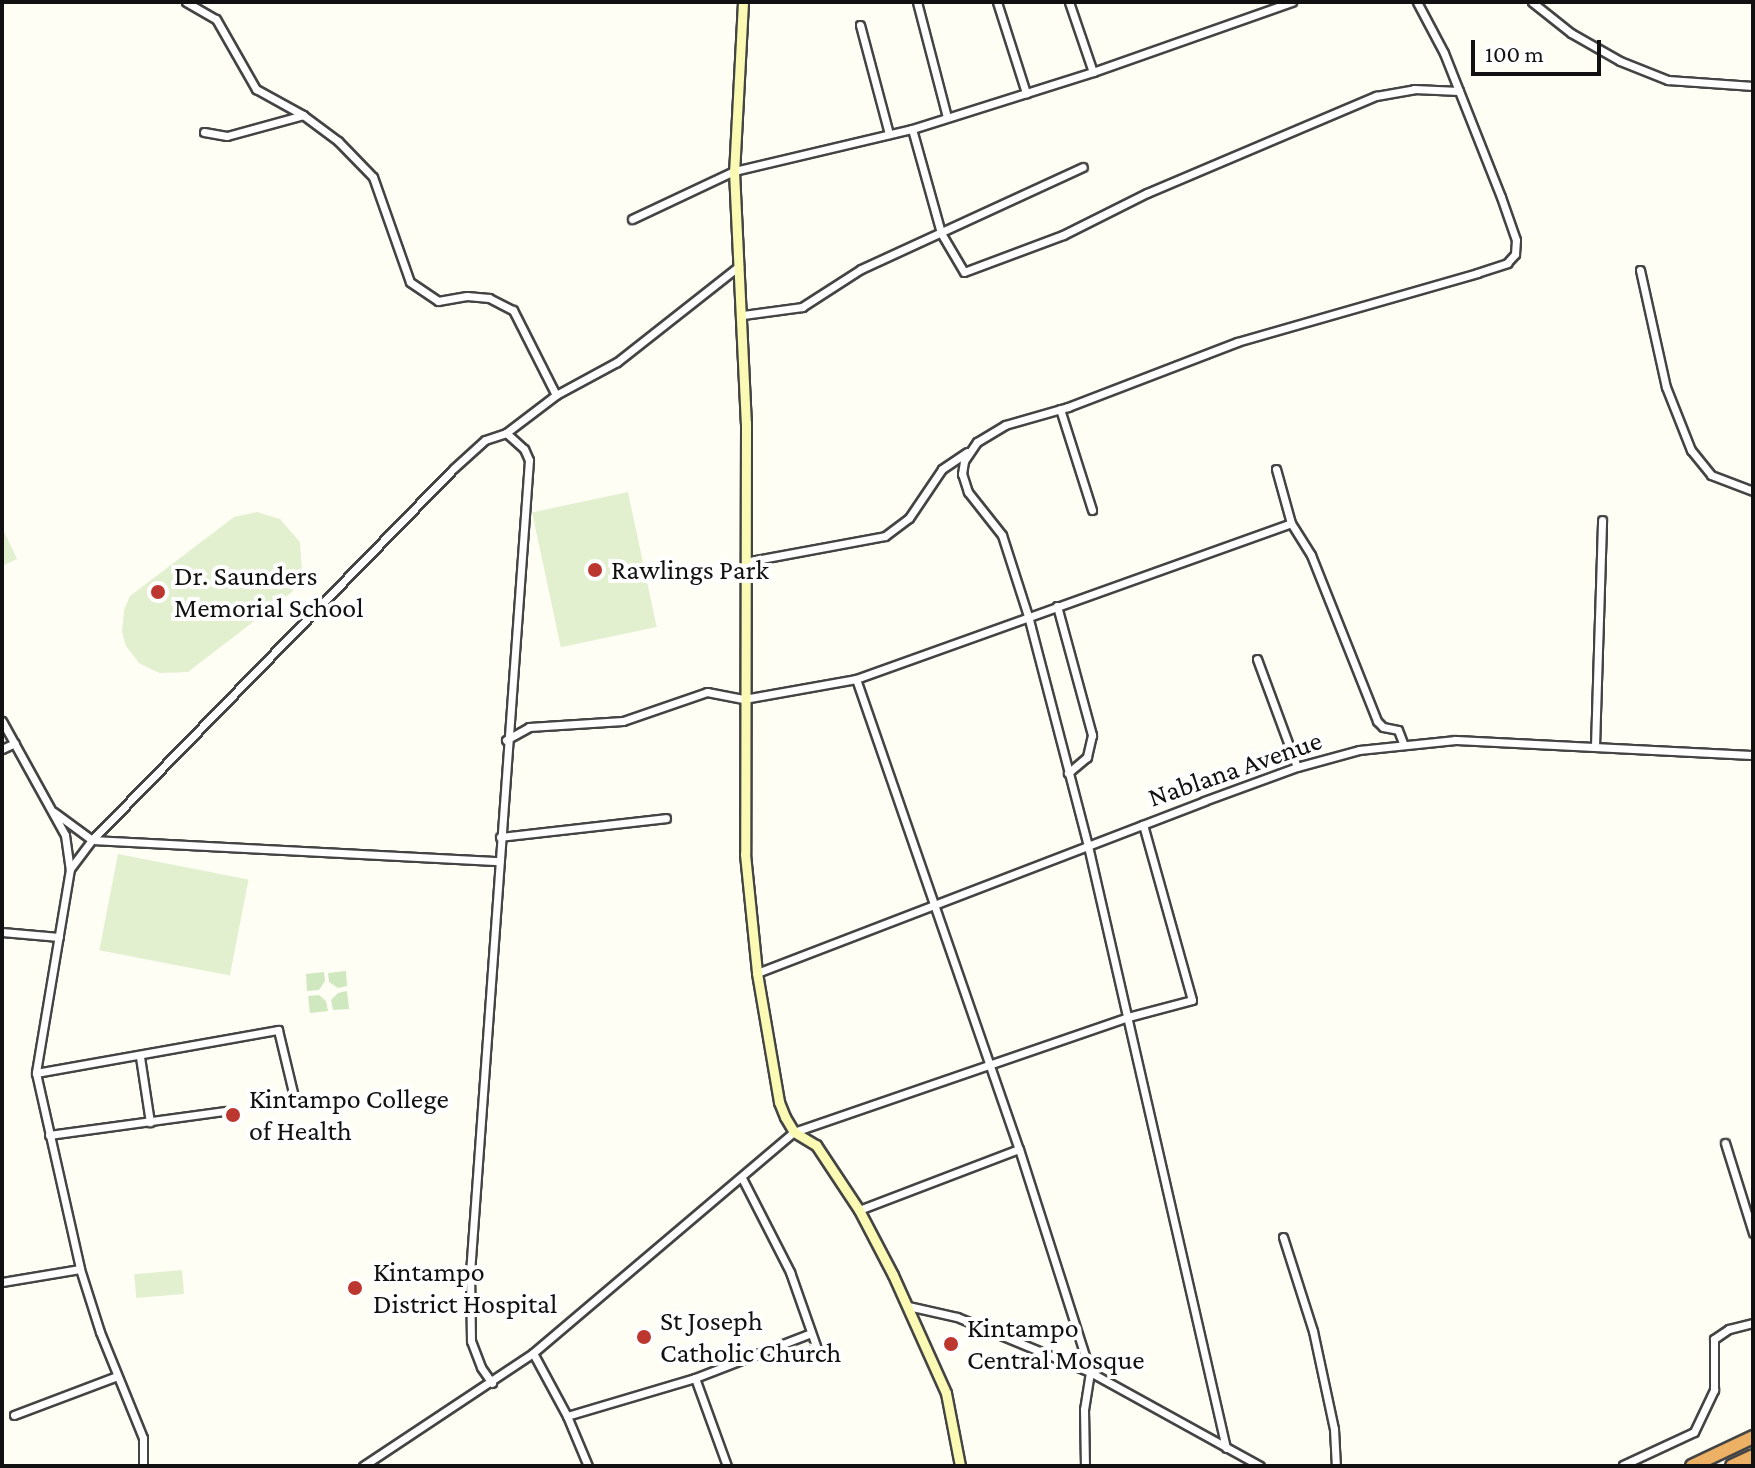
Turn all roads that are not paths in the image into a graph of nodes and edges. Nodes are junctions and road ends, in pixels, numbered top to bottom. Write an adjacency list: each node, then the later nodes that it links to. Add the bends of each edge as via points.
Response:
1 (186, 2): 14 (street, via 216,19 256,89)
2 (743, 2): 20 (main road)
3 (917, 2): 15 (street)
4 (997, 2): 13 (street)
5 (1069, 2): 10 (street)
6 (1292, 2): 10 (street)
7 (1417, 2): 12 (street)
8 (1532, 2): 11 (street, via 1571,33 1668,80)
9 (860, 25): 18 (street)
10 (1093, 72): 13 (street)
11 (1753, 86)
12 (1459, 91): 22 (street, via 1414,89 1376,96 1147,193 1063,235 964,272); 27 (street, via 1516,240 1515,254 1507,263 1237,342)
13 (1026, 93): 15 (street)
14 (303, 115): 17 (street, via 227,136); 26 (street, via 373,177 410,282 438,301 489,298 513,310)
15 (947, 117): 16 (street)
16 (912, 129): 18 (street); 22 (street)
17 (204, 132)
18 (889, 134): 20 (street)
19 (1083, 167): 22 (street)
20 (734, 171): 21 (street); 23 (main road)
21 (632, 219)
22 (941, 233): 25 (street, via 861,269 802,307)
23 (739, 266): 25 (main road); 26 (street, via 617,362)
24 (1640, 270): 31 (street, via 1666,387 1691,450 1711,475)
25 (743, 315): 35 (main road)
26 (556, 395): 28 (street)
27 (1060, 409): 29 (street, via 991,431); 32 (street)
28 (506, 433): 42 (street, via 529,460); 54 (street, via 485,440 453,469)
29 (969, 451): 35 (street, via 942,469 909,518 885,536); 37 (street, via 964,484 1002,535)
30 (1276, 469): 34 (street)
31 (1753, 491)
32 (1092, 510)
33 (1602, 520): 45 (street)
34 (1291, 523): 36 (street); 44 (street, via 1311,555 1377,721 1398,730)
35 (745, 562): 40 (main road)
36 (1057, 606): 37 (street); 49 (street, via 1092,735 1087,757)
37 (1028, 616): 39 (street); 49 (street)
38 (1257, 659): 48 (street)
39 (856, 679): 40 (street); 58 (street)
40 (744, 699): 42 (street, via 707,692 623,721 529,727); 61 (main road, via 746,876)
41 (2, 721): 43 (street)
42 (506, 740): 53 (street)
43 (15, 743): 46 (street); 50 (street)
44 (1403, 743): 45 (street, Nablana Avenue); 48 (street, Nablana Avenue)
45 (1595, 746): 47 (street, Nablana Avenue)
46 (2, 749)
47 (1753, 755)
48 (1297, 767): 52 (street, Nablana Avenue)
49 (1068, 773): 55 (street)
50 (54, 811): 54 (street); 57 (street, via 65,835)
51 (666, 818): 53 (street)
52 (1143, 825): 55 (street, Nablana Avenue); 62 (street, via 1192,1000)
53 (500, 837): 56 (street)
54 (92, 840): 56 (street); 57 (street)
55 (1088, 846): 58 (street, Nablana Avenue); 62 (street)
56 (499, 861): 87 (street, via 470,1273 471,1341)
57 (70, 869): 60 (street)
58 (932, 905): 61 (street, Nablana Avenue); 64 (street)
59 (2, 932): 60 (street)
60 (59, 937): 65 (street)
61 (757, 973): 69 (main road, via 779,1102)
62 (1128, 1017): 64 (street); 91 (street)
63 (140, 1057): 65 (street); 66 (street, via 278,1030 295,1101); 68 (street)
64 (987, 1065): 69 (street); 72 (street)
65 (36, 1073): 70 (street)
66 (338, 1101)
67 (225, 1111): 68 (street)
68 (150, 1122): 70 (street)
69 (794, 1132): 73 (street); 74 (main road, via 816,1145)
70 (49, 1135): 77 (street)
71 (1725, 1143): 75 (street)
72 (1019, 1149): 74 (street); 84 (street)
73 (742, 1178): 81 (street, via 779,1246); 82 (street)
74 (859, 1210): 79 (main road)
75 (1753, 1233)
76 (1283, 1237): 102 (street, via 1313,1331 1334,1429)
77 (80, 1269): 78 (street); 85 (street)
78 (2, 1282)
79 (908, 1306): 84 (street, via 957,1317); 99 (main road, via 946,1393)
80 (1753, 1323): 94 (street, via 1714,1339 1714,1390 1694,1432)
81 (811, 1333): 83 (street); 86 (street)
82 (533, 1353): 87 (street); 89 (street)
83 (820, 1357)
84 (1090, 1372): 91 (street); 100 (street, via 1084,1409)
85 (117, 1376): 88 (street); 95 (street, via 143,1438)
86 (695, 1378): 89 (street); 98 (street)
87 (492, 1383): 96 (street)
88 (14, 1415)
89 (567, 1416): 97 (street)
90 (1753, 1437): 93 (highway)
91 (1226, 1448): 101 (street)
92 (1753, 1456): 103 (highway)
93 (1700, 1464)
94 (1623, 1465)
95 (143, 1466)
96 (363, 1466)
97 (588, 1466)
98 (727, 1466)
99 (960, 1466)
100 (1085, 1466)
101 (1260, 1466)
102 (1336, 1466)
103 (1732, 1466)

